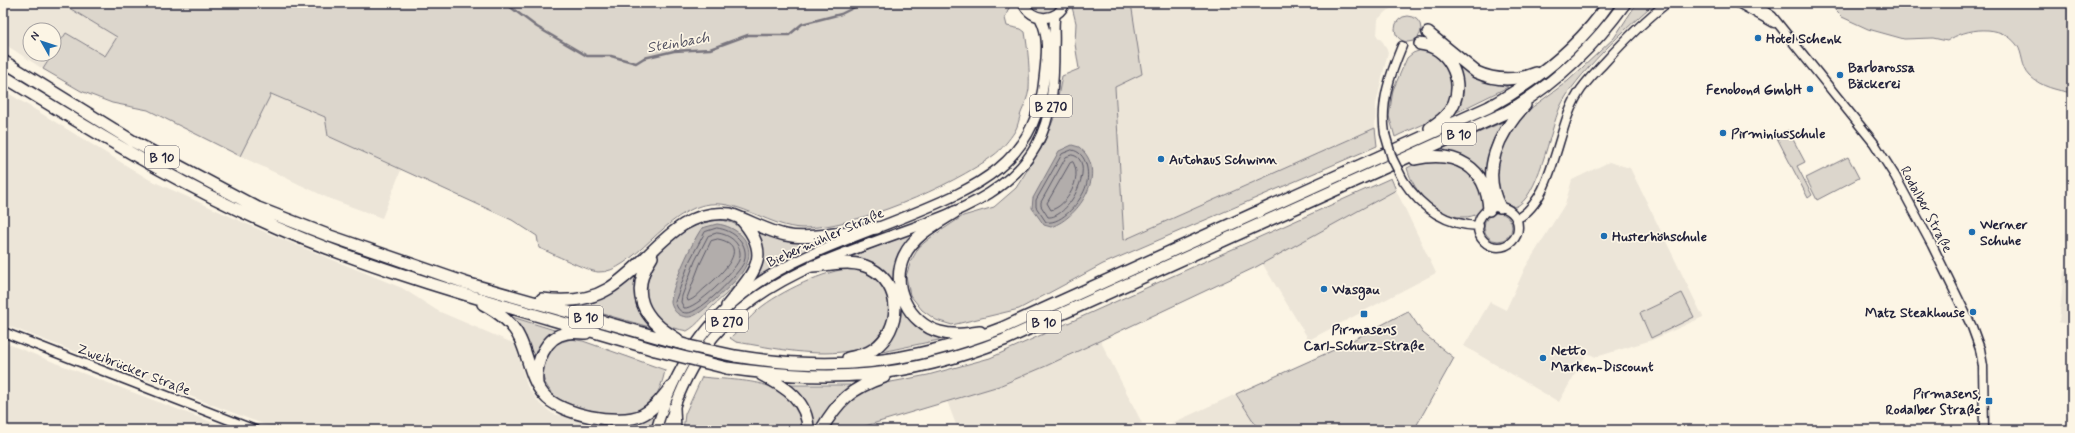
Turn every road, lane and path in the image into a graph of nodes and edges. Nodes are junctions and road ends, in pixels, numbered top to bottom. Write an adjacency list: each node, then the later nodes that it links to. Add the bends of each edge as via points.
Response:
1 (1023, 3): 9 (main road, via 1031,15)
2 (1065, 3): 8 (main road)
3 (1609, 3): 15 (highway, B 10, via 1586,32)
4 (1625, 3): 17 (highway, B 10, via 1596,41)
5 (1667, 3): 24 (main road, via 1637,28 1582,87 1568,114 1542,194 1531,208)
6 (1738, 3): 10 (main road, Rodalber Straße)
7 (1753, 3): 10 (main road, Rodalber Straße, via 1768,12)
8 (1055, 16): 9 (main road); 22 (main road, B 270, via 1054,72 1049,113 1035,148 1025,162 1004,182)
9 (1040, 18): 26 (main road, Biebermühler Straße / B 270, via 1046,34 1044,84 1031,129 1022,145 1005,164 963,193)
10 (1782, 29): 50 (main road, Rodalber Straße, via 1874,143 1932,244 1980,349 1983,366)
11 (1428, 33): 15 (highway, via 1476,72 1495,79 1519,78)
12 (1420, 44): 18 (highway, via 1431,47 1445,56 1452,66 1457,86 1454,104 1448,113)
13 (1402, 46): 25 (main road, bridge, via 1386,93 1383,120 1392,158 1403,180 1419,202 1434,214 1459,225)
14 (3, 61): 29 (highway, B 10, via 134,142 258,208 330,236)
15 (1548, 68): 18 (highway, B 10, via 1489,107)
16 (3, 76): 30 (highway, B 10, via 129,153 211,197 304,239)
17 (1537, 93): 19 (highway, B 10, via 1505,113); 20 (highway, via 1505,129 1494,155 1492,181)
18 (1416, 139): 32 (highway, B 10)
19 (1378, 170): 21 (highway, via 1430,156 1452,158 1472,169 1479,177 1487,193); 37 (highway, B 10, via 1004,340 966,355)
20 (1500, 207): 21 (main road); 24 (main road, via 1508,210)
21 (1488, 210): 25 (main road, via 1481,217)
22 (955, 212): 28 (main road, Biebermühler Straße / B 270); 32 (highway, via 923,233 911,245 904,257 900,290 915,317 925,326 941,332 957,334)
23 (739, 217): 26 (highway, via 785,235 814,236); 27 (highway, via 720,213 700,216 677,229); 31 (highway, via 756,239 758,255 754,269)
24 (1516, 219): 25 (main road, via 1516,236 1510,243 1501,246 1492,246 1484,240)
25 (1478, 226)
26 (877, 228): 31 (main road, Biebermühler Straße / B 270, via 784,268)
27 (661, 243): 29 (highway, via 619,281 595,295 560,302); 35 (highway, via 642,274 639,287 647,314)
28 (813, 266): 36 (highway, via 855,263 870,268 886,282 896,303 891,329 874,350 862,356); 41 (main road, Biebermühler Straße / B 270, via 767,289 729,318 705,346 694,364)
29 (510, 296): 35 (highway, B 10)
30 (470, 297): 34 (highway, B 10); 39 (highway, via 491,308 515,330)
31 (727, 306): 40 (main road, Biebermühler Straße / B 270, via 700,336)
32 (1002, 328): 36 (highway, B 10, via 925,354 870,362)
33 (3, 332): 43 (main road, Zweibrücker Straße)
34 (602, 334): 38 (highway, B 10, bridge, via 655,350); 39 (highway, via 566,333 556,337 543,351 536,376)
35 (664, 335): 36 (highway, B 10, bridge, via 689,346 735,356)
36 (818, 365)
37 (911, 369): 38 (highway, B 10, via 877,374 819,377); 49 (highway, via 874,380 849,393 833,410)
38 (754, 372): 48 (highway, via 789,390 795,396 802,405)
39 (538, 386): 42 (highway, via 544,395 558,406)
40 (670, 388): 42 (highway, via 655,406 642,415 627,420); 45 (main road, B 270)
41 (674, 408): 46 (main road, B 270); 47 (highway)
42 (614, 420): 44 (highway)
43 (255, 430)
44 (629, 430)
45 (656, 430)
46 (667, 430)
47 (675, 430)
48 (808, 430)
49 (821, 430)
50 (1984, 430)

